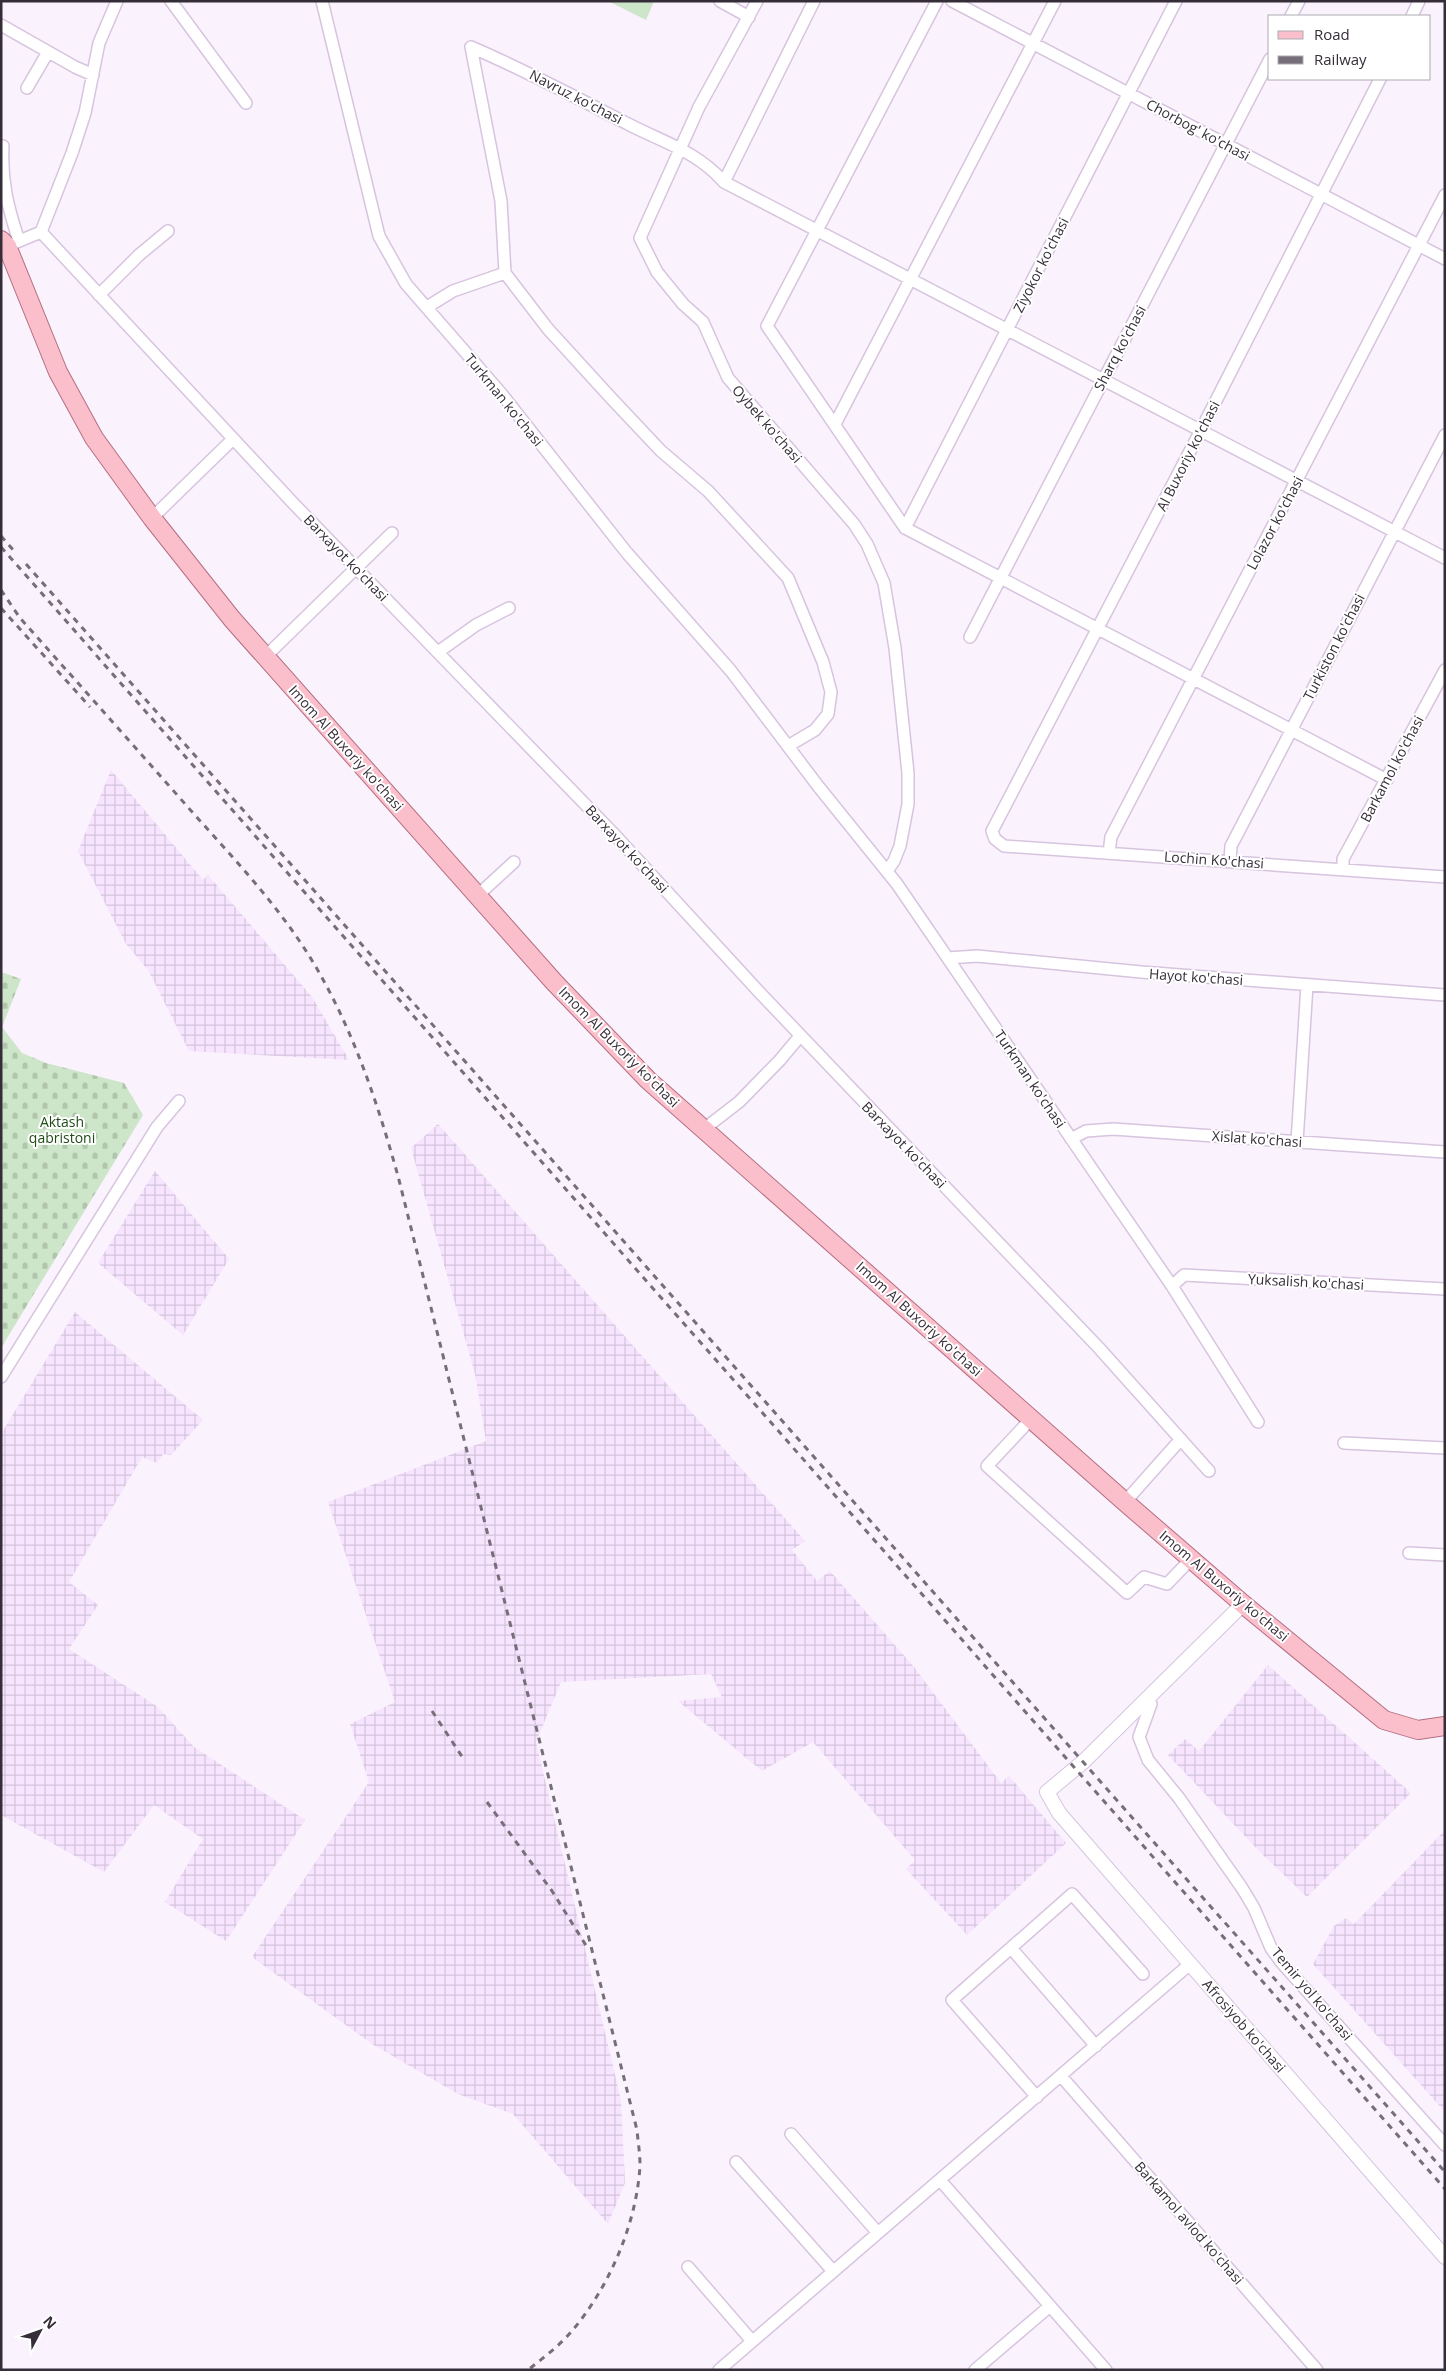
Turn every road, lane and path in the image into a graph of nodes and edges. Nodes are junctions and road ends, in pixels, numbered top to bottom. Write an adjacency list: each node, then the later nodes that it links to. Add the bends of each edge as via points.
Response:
1 (117, 1): 20 (street, via 98,43)
2 (171, 1): 24 (street)
3 (322, 1): 40 (street, Turkman ko'chasi, via 379,236 406,284)
4 (720, 1): 15 (street)
5 (757, 1): 15 (street, Oybek ko'chasi)
6 (814, 1): 28 (street)
7 (938, 1): 32 (street)
8 (952, 1): 17 (street, Chorbog' ko'chasi)
9 (1055, 1): 17 (street)
10 (1176, 1): 23 (street, Ziyokor ko'chasi)
11 (1299, 1): 13 (street)
12 (1420, 1): 14 (street)
13 (1292, 15)
14 (1413, 15)
15 (749, 17): 27 (street, Oybek ko'chasi)
16 (1, 25): 18 (street)
17 (1034, 44): 23 (street, Chorbog' ko'chasi); 38 (street)
18 (48, 52): 20 (street); 22 (street)
19 (1268, 63): 25 (street, Sharq ko'chasi)
20 (93, 75): 33 (street, via 72,154)
21 (1379, 80): 29 (street, Al Buxoriy ko'chasi)
22 (27, 88)
23 (1128, 94): 25 (street, Chorbog' ko'chasi); 41 (street, Ziyokor ko'chasi)
24 (246, 103)
25 (1226, 145): 29 (street, Chorbog' ko'chasi); 42 (street, Sharq ko'chasi)
26 (3, 146): 34 (street)
27 (680, 148): 28 (street, Navruz ko'chasi, via 712,168); 37 (street, Navruz ko'chasi, via 471,47 501,201); 70 (street, Oybek ko'chasi, via 640,238 657,272 683,304 703,322 728,378 854,524 867,544 884,583 908,773 908,804 900,846)
28 (724, 182): 32 (street, Navruz ko'chasi)
29 (1320, 194): 35 (street, Chorbog' ko'chasi); 44 (street, Al Buxoriy ko'chasi)
30 (1445, 195): 35 (street, Lolazor ko'chasi)
31 (168, 231): 39 (street)
32 (818, 231): 38 (street, Navruz ko'chasi); 43 (street, via 767,326)
33 (40, 232): 34 (street); 39 (street, Barxayot ko'chasi)
34 (9, 242): 48 (main road, Imom Al Buxoriy ko'chasi, via 58,372 94,438)
35 (1418, 245): 36 (street, Chorbog' ko'chasi); 47 (street, Lolazor ko'chasi)
36 (1445, 258)
37 (505, 273): 40 (street, via 452,292); 63 (street, via 548,330 661,451 708,491 788,578 823,662 831,692 828,714 815,730)
38 (910, 279): 41 (street, Navruz ko'chasi); 43 (street)
39 (99, 295): 46 (street, Barxayot ko'chasi)
40 (426, 307): 63 (street, Turkman ko'chasi, via 500,392 627,552 731,671)
41 (1007, 330): 42 (street, Navruz ko'chasi); 49 (street, Ziyokor ko'chasi)
42 (1103, 380): 44 (street, Navruz ko'chasi); 54 (street, Sharq ko'chasi)
43 (835, 424): 49 (street)
44 (1200, 432): 47 (street, Navruz ko'chasi); 56 (street, Al Buxoriy ko'chasi)
45 (1445, 435): 50 (street, Turkiston ko'chasi)
46 (233, 439): 48 (street); 53 (street, Barxayot ko'chasi)
47 (1298, 480): 50 (street, Navruz ko'chasi); 61 (street, Lolazor ko'chasi)
48 (152, 518): 59 (main road, Imom Al Buxoriy ko'chasi)
49 (905, 528): 54 (street)
50 (1394, 531): 52 (street, Navruz ko'chasi); 62 (street, Turkiston ko'chasi)
51 (392, 533): 53 (street)
52 (1445, 558)
53 (355, 568): 58 (street, Barxayot ko'chasi); 59 (street)
54 (1001, 578): 56 (street); 57 (street, Sharq ko'chasi)
55 (509, 608): 58 (street, via 476,624)
56 (1098, 628): 61 (street); 65 (street, Al Buxoriy ko'chasi)
57 (970, 638)
58 (438, 652): 76 (street, Barxayot ko'chasi, via 615,836)
59 (265, 657): 72 (main road, Imom Al Buxoriy ko'chasi)
60 (1445, 670): 64 (street, Barkamol ko'chasi)
61 (1194, 678): 62 (street); 66 (street, Lolazor ko'chasi, via 1111,837)
62 (1292, 730): 64 (street); 67 (street, Turkiston ko'chasi, via 1231,846)
63 (788, 746): 70 (street, Turkman ko'chasi)
64 (1387, 780): 69 (street, Barkamol ko'chasi, via 1344,859)
65 (992, 831): 66 (street, Lochin Ko'chasi, via 995,839 1004,846)
66 (1109, 853): 67 (street, Lochin Ko'chasi)
67 (1230, 861): 69 (street, Lochin Ko'chasi)
68 (514, 862): 72 (street)
69 (1343, 869): 71 (street, Lochin Ko'chasi)
70 (887, 871): 73 (street, Turkman ko'chasi)
71 (1445, 877)
72 (477, 896): 78 (main road, Imom Al Buxoriy ko'chasi, via 648,1080)
73 (948, 958): 74 (street, Hayot ko'chasi, via 977,956); 79 (street, Turkman ko'chasi)
74 (1307, 986): 75 (street, Hayot ko'chasi); 80 (street)
75 (1445, 995)
76 (800, 1036): 78 (street, via 739,1102); 87 (street, Barxayot ko'chasi, via 1099,1348)
77 (179, 1101): 84 (street, via 157,1127)
78 (704, 1129): 85 (main road, Imom Al Buxoriy ko'chasi)
79 (1071, 1139): 80 (street, Xislat ko'chasi, via 1086,1131 1113,1129); 82 (street, Turkman ko'chasi)
80 (1297, 1142): 81 (street, Xislat ko'chasi)
81 (1445, 1152)
82 (1172, 1286): 83 (street, Yuksalish ko'chasi, via 1184,1275); 86 (street, Turkman ko'chasi)
83 (1445, 1289)
84 (1, 1377)
85 (1031, 1419): 91 (main road, Imom Al Buxoriy ko'chasi); 94 (street, via 987,1466 1127,1593 1144,1577 1167,1584)
86 (1258, 1422)
87 (1181, 1439): 90 (street, Barxayot ko'chasi); 91 (street)
88 (1344, 1443): 89 (street)
89 (1445, 1448)
90 (1209, 1471)
91 (1125, 1502): 94 (main road, Imom Al Buxoriy ko'chasi)
92 (1409, 1553): 93 (street)
93 (1445, 1555)
94 (1191, 1558): 95 (main road, Imom Al Buxoriy ko'chasi)
95 (1243, 1604): 96 (street); 97 (main road, Imom Al Buxoriy ko'chasi, via 1384,1720 1418,1730)
96 (1148, 1700): 99 (street, Afrosiyob ko'chasi, via 1047,1792 1059,1813); 105 (street, Temir yol ko'chasi, via 1149,1711 1139,1737 1148,1760 1242,1888 1271,1948)
97 (1445, 1726)
98 (1011, 1948): 100 (street, via 1072,1894); 101 (street); 103 (street, via 952,2000)
99 (1190, 1964): 101 (street); 109 (street, Afrosiyob ko'chasi)
100 (1143, 1974)
101 (1096, 2046): 102 (street)
102 (1061, 2076): 103 (street); 117 (street, Barkamol avlod ko'chasi)
103 (1037, 2096): 107 (street)
104 (791, 2134): 108 (street)
105 (1445, 2146)
106 (736, 2162): 111 (street)
107 (940, 2180): 108 (street); 112 (street)
108 (878, 2233): 111 (street)
109 (1445, 2258)
110 (688, 2268): 113 (street)
111 (833, 2271): 113 (street)
112 (1050, 2306): 115 (street); 116 (street)
113 (752, 2341): 114 (street)
114 (719, 2370)
115 (975, 2370)
116 (1106, 2370)
117 (1317, 2370)

